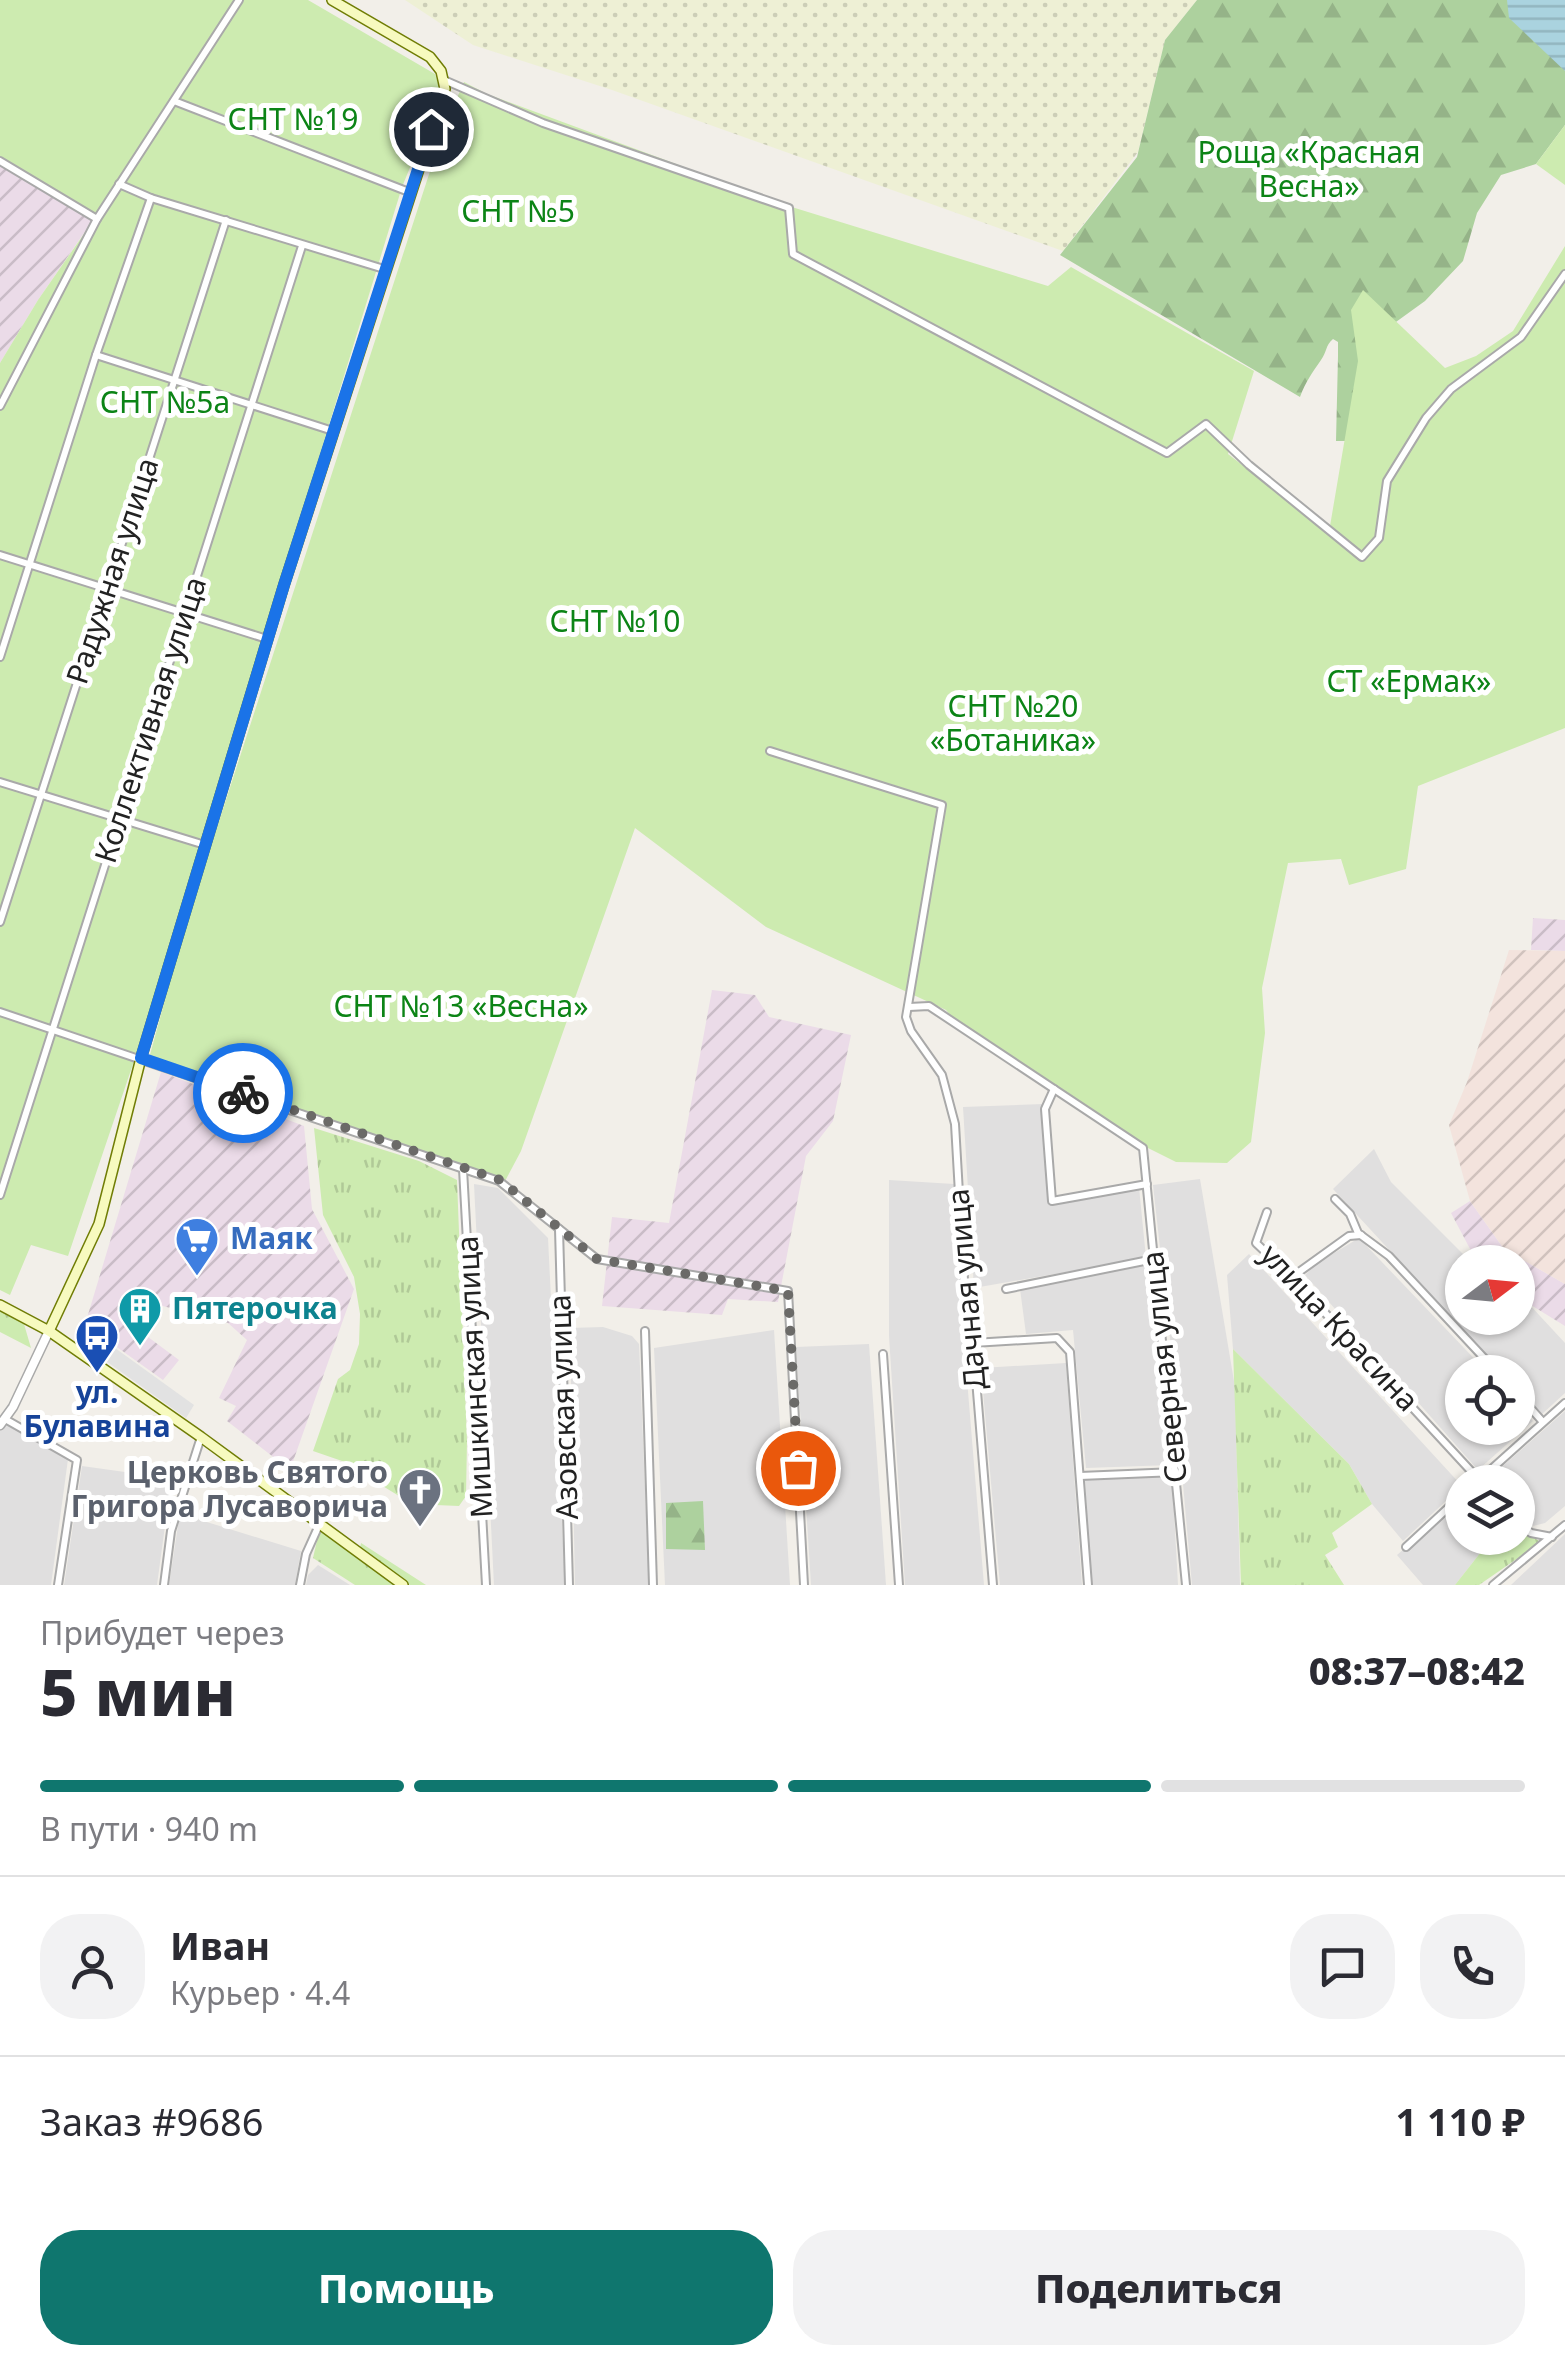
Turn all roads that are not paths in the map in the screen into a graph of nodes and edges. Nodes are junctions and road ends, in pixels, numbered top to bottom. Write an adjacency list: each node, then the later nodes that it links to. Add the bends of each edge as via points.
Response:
1 (239, 0): 4 (street)
2 (332, 0): 3 (main road, via 424,52)
3 (444, 80): 7 (main road); 13 (street, via 543,124 789,208 793,254 1167,454 1206,424 1362,557 1379,538 1387,481 1426,418 1450,389 1522,337)
4 (174, 101): 6 (street); 7 (street)
5 (0, 161): 9 (street)
6 (119, 184): 8 (street); 9 (street)
7 (409, 192): 12 (main road)
8 (151, 198): 10 (street); 14 (street)
9 (97, 219): 17 (street)
10 (226, 220): 11 (street); 15 (street, Радужная улица)
11 (302, 246): 12 (street); 16 (street, Коллективная улица)
12 (384, 269): 18 (main road)
13 (1565, 274)
14 (96, 355): 15 (street); 20 (street)
15 (174, 380): 16 (street); 21 (street, Радужная улица)
16 (252, 405): 18 (street); 22 (street, Коллективная улица)
17 (0, 406)
18 (332, 431): 23 (main road)
19 (0, 555): 20 (street)
20 (30, 564): 21 (street); 24 (street)
21 (107, 589): 22 (street); 27 (street, Радужная улица)
22 (185, 613): 23 (street); 28 (street, Коллективная улица)
23 (267, 639): 29 (main road)
24 (0, 657)
25 (770, 751): 31 (street, via 942,805)
26 (0, 782): 27 (street)
27 (41, 794): 28 (street); 30 (street, Радужная улица)
28 (120, 819): 29 (street); 33 (street, Коллективная улица)
29 (205, 845): 34 (main road)
30 (0, 922)
31 (910, 1006): 35 (street, via 929,1006); 49 (street, Дачная улица, via 911,1031 942,1075 954,1124)
32 (0, 1012): 33 (street)
33 (53, 1029): 34 (street); 38 (street, Коллективная улица)
34 (141, 1058): 36 (street); 48 (main road, via 99,1224)
35 (1054, 1090): 37 (street, Северная улица, via 1143,1148); 37 (street, via 1045,1110 1052,1201)
36 (463, 1169): 41 (street, via 500,1180); 73 (street, Мишкинская улица)
37 (1147, 1184): 43 (street, Северная улица)
38 (0, 1194)
39 (1335, 1199): 42 (street)
40 (1266, 1212): 44 (street, улица Красина, via 1256,1243)
41 (559, 1229): 74 (street, Азовская улица); 76 (street, via 597,1259 788,1291)
42 (1362, 1235): 44 (street, via 1349,1236); 51 (street)
43 (1154, 1259): 45 (street); 61 (street, Северная улица)
44 (1292, 1277): 59 (street, улица Красина)
45 (1006, 1289)
46 (0, 1305): 48 (main road)
47 (644, 1331): 75 (street)
48 (49, 1332): 53 (street); 58 (main road)
49 (973, 1343): 62 (street, via 1046,1337 1064,1343 1074,1366); 78 (street, Дачная улица)
50 (883, 1354): 77 (street)
51 (1481, 1355)
52 (1565, 1403): 56 (street)
53 (13, 1407): 54 (street); 57 (street)
54 (0, 1409)
55 (1535, 1413): 56 (street)
56 (1542, 1421): 60 (street)
57 (2, 1422): 69 (street, via 78,1460)
58 (201, 1437): 64 (main road); 70 (street, via 172,1531)
59 (1463, 1465)
60 (1497, 1465)
61 (1176, 1472): 62 (street); 80 (street, Северная улица)
62 (1080, 1476): 79 (street)
63 (1445, 1511): 68 (street)
64 (320, 1523): 71 (street); 72 (main road)
65 (1565, 1525): 67 (street)
66 (1535, 1534): 67 (street)
67 (1552, 1537): 81 (street)
68 (1406, 1547)
69 (58, 1585)
70 (164, 1585)
71 (300, 1585)
72 (403, 1585)
73 (486, 1585)
74 (570, 1585)
75 (653, 1585)
76 (804, 1585)
77 (899, 1585)
78 (993, 1585)
79 (1088, 1585)
80 (1186, 1585)
81 (1493, 1585)

